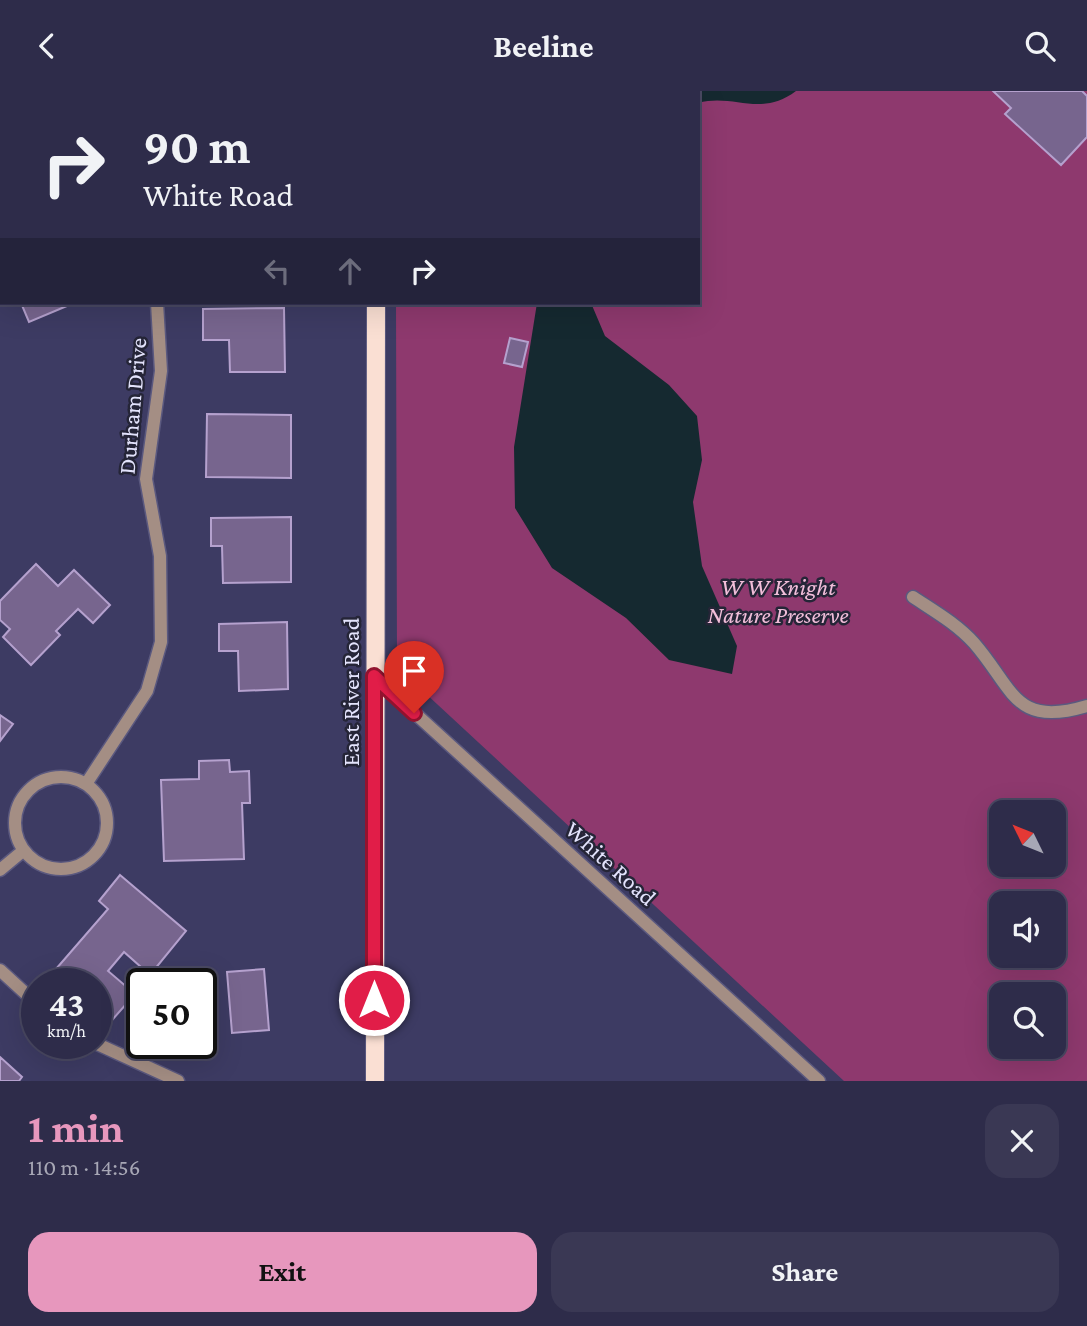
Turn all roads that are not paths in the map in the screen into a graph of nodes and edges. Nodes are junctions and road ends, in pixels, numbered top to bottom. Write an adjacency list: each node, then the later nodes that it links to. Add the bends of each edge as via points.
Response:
1 (157, 305): 6 (street, Durham Drive, via 161,371 146,479 160,556 161,642 147,691)
2 (376, 305): 4 (main road, East River Road)
3 (913, 597): 5 (street, via 973,642 1018,701 1032,711 1047,715)
4 (374, 676): 13 (main road, East River Road); 14 (street, White Road)
5 (1087, 706)
6 (86, 784): 7 (street, via 55,777 27,791 15,820); 7 (street, via 103,803 107,826 99,850 68,869 32,859)
7 (24, 850): 8 (street)
8 (0, 870)
9 (0, 970): 10 (street)
10 (21, 989)
11 (112, 1051): 12 (street)
12 (178, 1081)
13 (375, 1081)
14 (819, 1081)

